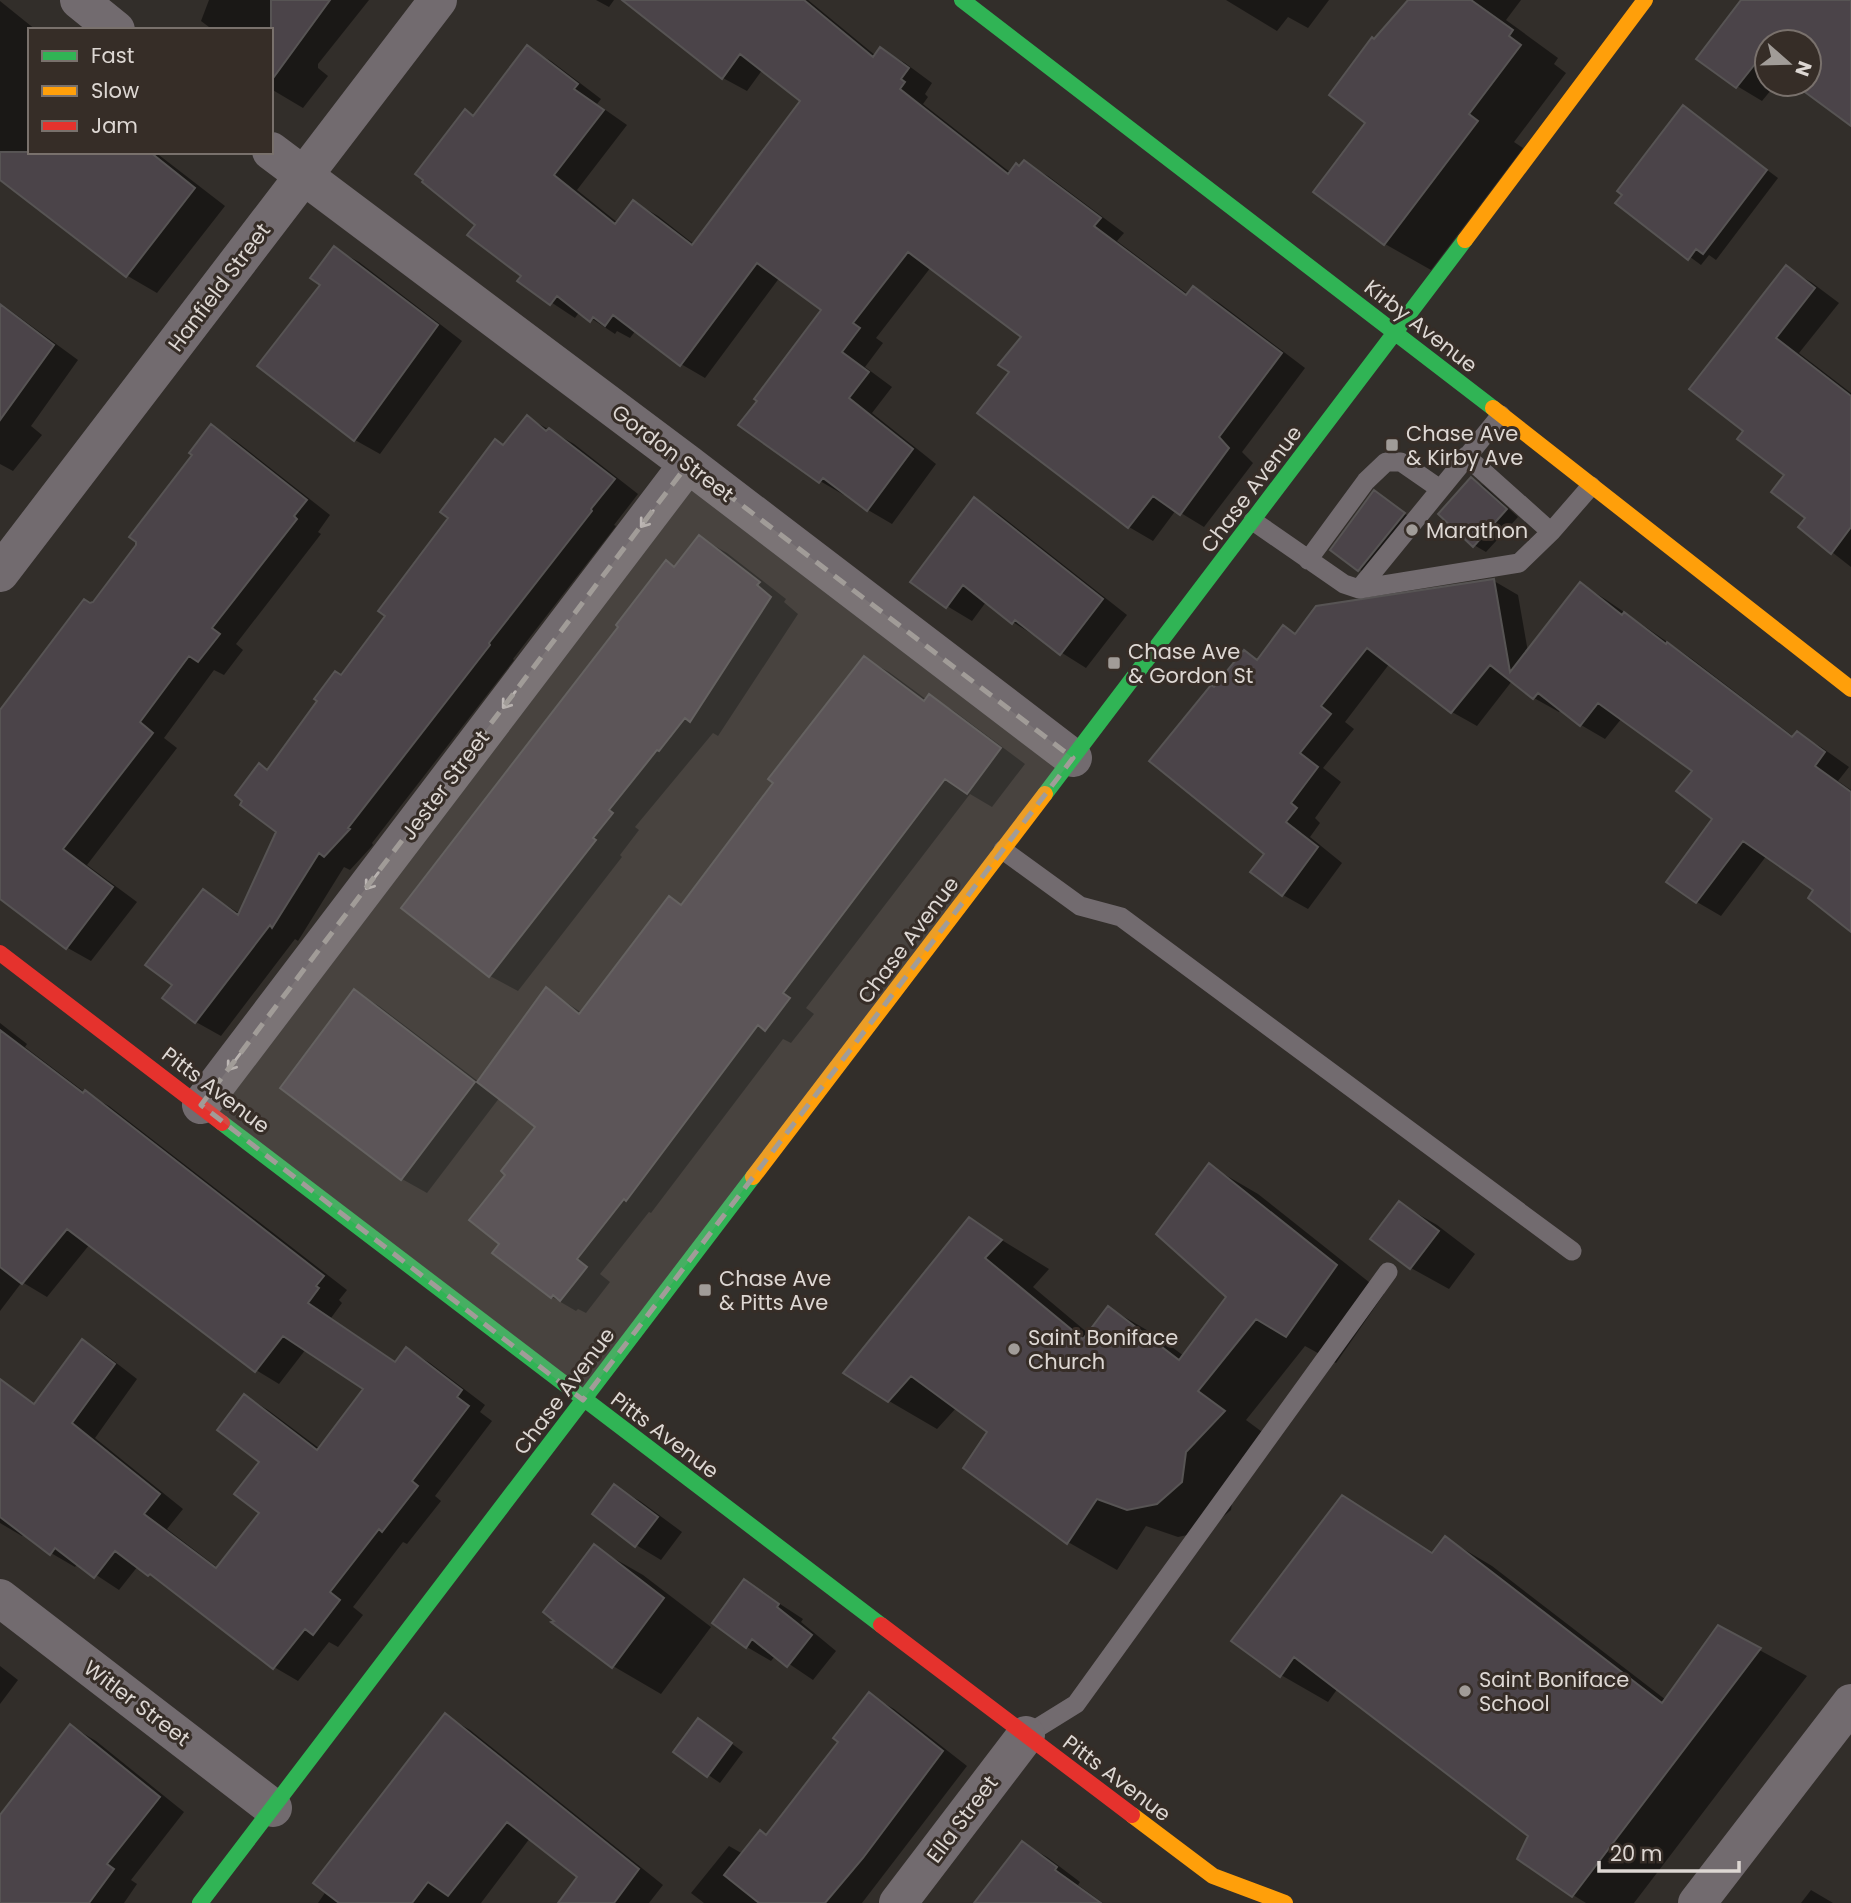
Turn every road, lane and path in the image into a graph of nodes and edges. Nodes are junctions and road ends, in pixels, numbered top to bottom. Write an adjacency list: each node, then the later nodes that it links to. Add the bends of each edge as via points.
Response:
1 (79, 0): 5 (street)
2 (438, 0): 7 (street, Hanfield Street)
3 (962, 0): 8 (street, Kirby Avenue)
4 (1645, 0): 8 (street, Chase Avenue)
5 (114, 28)
6 (273, 154): 7 (street, Gordon Street)
7 (303, 177): 11 (street, Gordon Street); 17 (street, Hanfield Street)
8 (1395, 331): 9 (street, Kirby Avenue); 14 (street, Chase Avenue)
9 (1500, 415): 10 (lane); 12 (street, Kirby Avenue)
10 (1466, 456): 13 (lane); 15 (lane)
11 (688, 464): 20 (street, Gordon Street); 23 (street, Jester Street, one-way to 23)
12 (1591, 486): 15 (lane); 19 (street, Kirby Avenue)
13 (1440, 489): 16 (lane, via 1401,462 1386,462 1366,481); 18 (lane)
14 (1253, 521): 16 (lane); 20 (street, Chase Avenue)
15 (1551, 532): 18 (lane, via 1519,563)
16 (1308, 560): 18 (lane)
17 (0, 573)
18 (1359, 589)
19 (1851, 689)
20 (1073, 758): 21 (street, Chase Avenue)
21 (1003, 850): 24 (lane, via 1080,906 1121,917); 26 (street, Chase Avenue)
22 (0, 953): 23 (street, Pitts Avenue)
23 (201, 1105): 26 (street, Pitts Avenue)
24 (1573, 1251)
25 (1388, 1272): 29 (lane, via 1076,1704)
26 (583, 1400): 29 (street, Pitts Avenue); 30 (street, Chase Avenue)
27 (0, 1598): 30 (street, Witler Street)
28 (1851, 1703): 34 (street)
29 (1026, 1735): 32 (street, Ella Street); 33 (street, Pitts Avenue, via 1213,1876)
30 (273, 1808): 31 (street, Chase Avenue)
31 (200, 1903)
32 (898, 1903)
33 (1285, 1903)
34 (1697, 1903)

